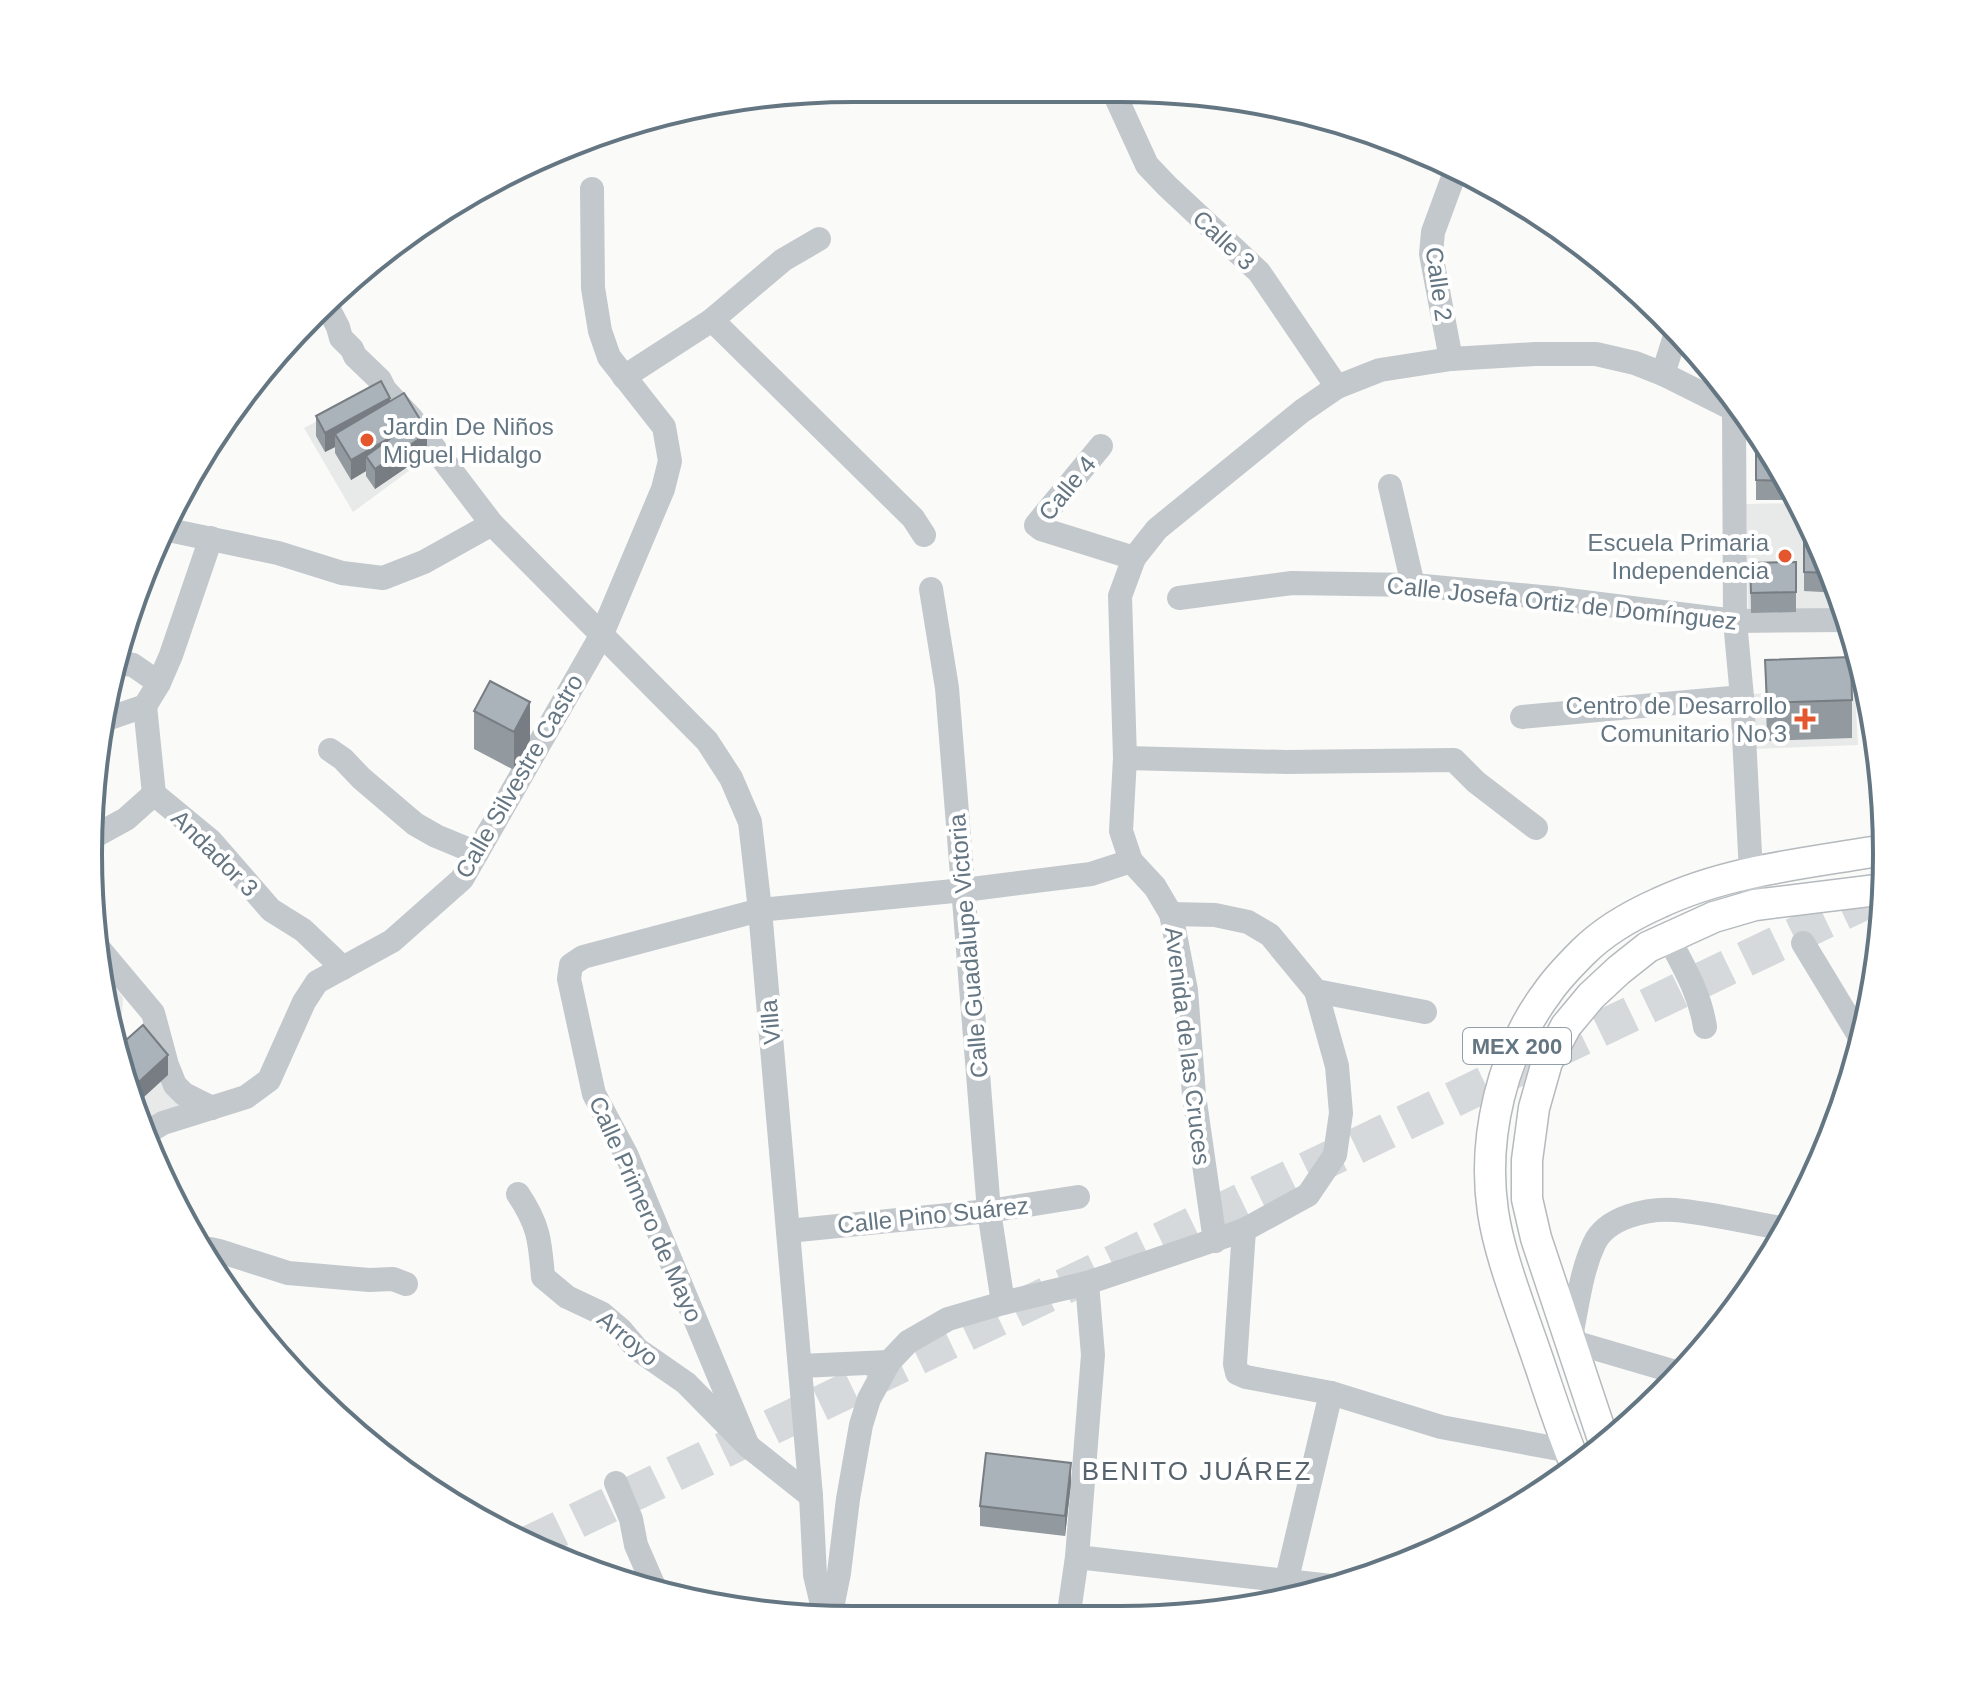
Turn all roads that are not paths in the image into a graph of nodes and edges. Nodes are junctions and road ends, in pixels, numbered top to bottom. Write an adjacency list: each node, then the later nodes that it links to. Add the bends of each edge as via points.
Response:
1 (1118, 102): 11 (street, Calle 3, via 1147,165 1259,272)
2 (1452, 179): 8 (street, Calle 2, via 1433,232 1431,254)
3 (592, 189): 10 (street, via 593,288 600,331 609,357)
4 (819, 239): 6 (street, via 783,260)
5 (331, 314): 16 (street, Villa, via 341,338 444,458)
6 (712, 320): 10 (street); 18 (street, via 913,518)
7 (1673, 343): 9 (street)
8 (1451, 359): 9 (street, Avenida de las Cruces, via 1596,354); 11 (street, Avenida de las Cruces, via 1380,370)
9 (1663, 374): 12 (street, Avenida de las Cruces)
10 (624, 377): 26 (street, Calle Silvestre Castro, via 664,427 670,461)
11 (1337, 387): 20 (street, Avenida de las Cruces, via 1157,529)
12 (1723, 404)
13 (1738, 424): 25 (street)
14 (1101, 446): 20 (street, Calle 4, via 1036,525)
15 (1390, 486): 21 (street)
16 (492, 524): 19 (street, via 383,578 342,573); 26 (street, Villa)
17 (175, 531): 19 (street)
18 (924, 535)
19 (211, 538): 28 (street)
20 (1134, 558): 34 (street, Avenida de las Cruces, via 1120,596)
21 (1413, 585): 23 (street, Calle Josefa Ortiz de Domínguez, via 1292,583); 25 (street, Calle Josefa Ortiz de Domínguez)
22 (931, 589): 42 (street, Calle Guadalupe Victoria, via 947,688)
23 (1179, 598)
24 (1835, 620): 25 (street, Calle Josefa Ortiz de Domínguez)
25 (1735, 621): 29 (street)
26 (601, 636): 39 (street, Calle Silvestre Castro); 45 (street, Villa, via 707,741 731,778 750,822)
27 (127, 664): 28 (street)
28 (159, 683): 30 (street)
29 (1742, 697): 32 (street); 41 (street)
30 (145, 706): 31 (street); 35 (street, Andador 3)
31 (114, 716)
32 (1522, 717)
33 (330, 750): 39 (street, via 415,824)
34 (1125, 758): 36 (street, via 1454,760); 40 (street, Avenida de las Cruces, via 1121,831)
35 (154, 794): 37 (street); 50 (street, Andador 3, via 211,841 271,910 303,930)
36 (1536, 828)
37 (103, 832)
38 (1873, 852): 41 (main road, MEX 200)
39 (477, 853): 50 (street, Calle Silvestre Castro, via 462,879 403,932)
40 (1131, 861): 42 (street, via 1091,874); 46 (street, Avenida de las Cruces)
41 (1751, 873): 44 (street); 75 (main road, MEX 200, via 1661,902 1585,950 1547,992 1505,1077 1489,1172 1493,1214 1509,1276)
42 (964, 890): 45 (street); 59 (street, Calle Guadalupe Victoria)
43 (1872, 891): 44 (main road, MEX 200)
44 (1755, 905): 47 (main road, MEX 200)
45 (760, 910): 62 (street, Villa); 74 (street, Calle Primero de Mayo, via 583,957 571,965 569,979 594,1094 627,1156)
46 (1171, 914): 51 (street, via 1248,922 1270,935); 63 (street, Avenida de las Cruces, via 1186,990 1194,1095)
47 (1668, 937): 54 (street, via 1694,986); 68 (main road, MEX 200, via 1619,970 1566,1026 1547,1062 1534,1108 1527,1199)
48 (1803, 943): 53 (street)
49 (110, 961): 55 (street, via 153,1013 175,1085)
50 (343, 968): 55 (street, Calle Silvestre Castro, via 317,982 269,1080 246,1097)
51 (1316, 991): 52 (street); 61 (street, via 1337,1066 1341,1113 1335,1155 1308,1195)
52 (1425, 1012)
53 (1853, 1025)
54 (1705, 1027)
55 (212, 1108): 56 (street, Calle Silvestre Castro)
56 (154, 1128)
57 (518, 1194): 74 (street, Arroyo, via 539,1232 543,1277 567,1297 601,1313 637,1349 686,1383)
58 (1078, 1197): 59 (street, Calle Pino Suárez)
59 (989, 1211): 62 (street, Calle Pino Suárez); 67 (street, Calle Guadalupe Victoria)
60 (1774, 1227): 68 (street, via 1673,1210 1627,1217 1595,1241)
61 (1244, 1230): 63 (street); 72 (street, via 1237,1373)
62 (788, 1231): 70 (street, Villa)
63 (1215, 1241): 65 (street)
64 (218, 1255): 66 (street, via 288,1273)
65 (1087, 1283): 67 (street); 79 (street, via 1093,1355)
66 (406, 1284)
67 (1003, 1303): 69 (street, via 948,1319 908,1342)
68 (1570, 1341): 71 (street); 73 (main road, MEX 200)
69 (889, 1362): 70 (street); 84 (street, via 861,1425)
70 (800, 1366): 78 (street, Villa)
71 (1668, 1370)
72 (1331, 1393): 76 (street, via 1441,1427); 81 (street)
73 (1601, 1433)
74 (748, 1446): 78 (street, Arroyo)
75 (1572, 1456)
76 (1570, 1457)
77 (616, 1483): 80 (street)
78 (811, 1496): 83 (street, Villa, via 815,1575)
79 (1077, 1557): 81 (street); 85 (street)
80 (650, 1577)
81 (1286, 1583): 82 (street)
82 (1300, 1584)
83 (824, 1605)
84 (830, 1605)
85 (1070, 1606)

